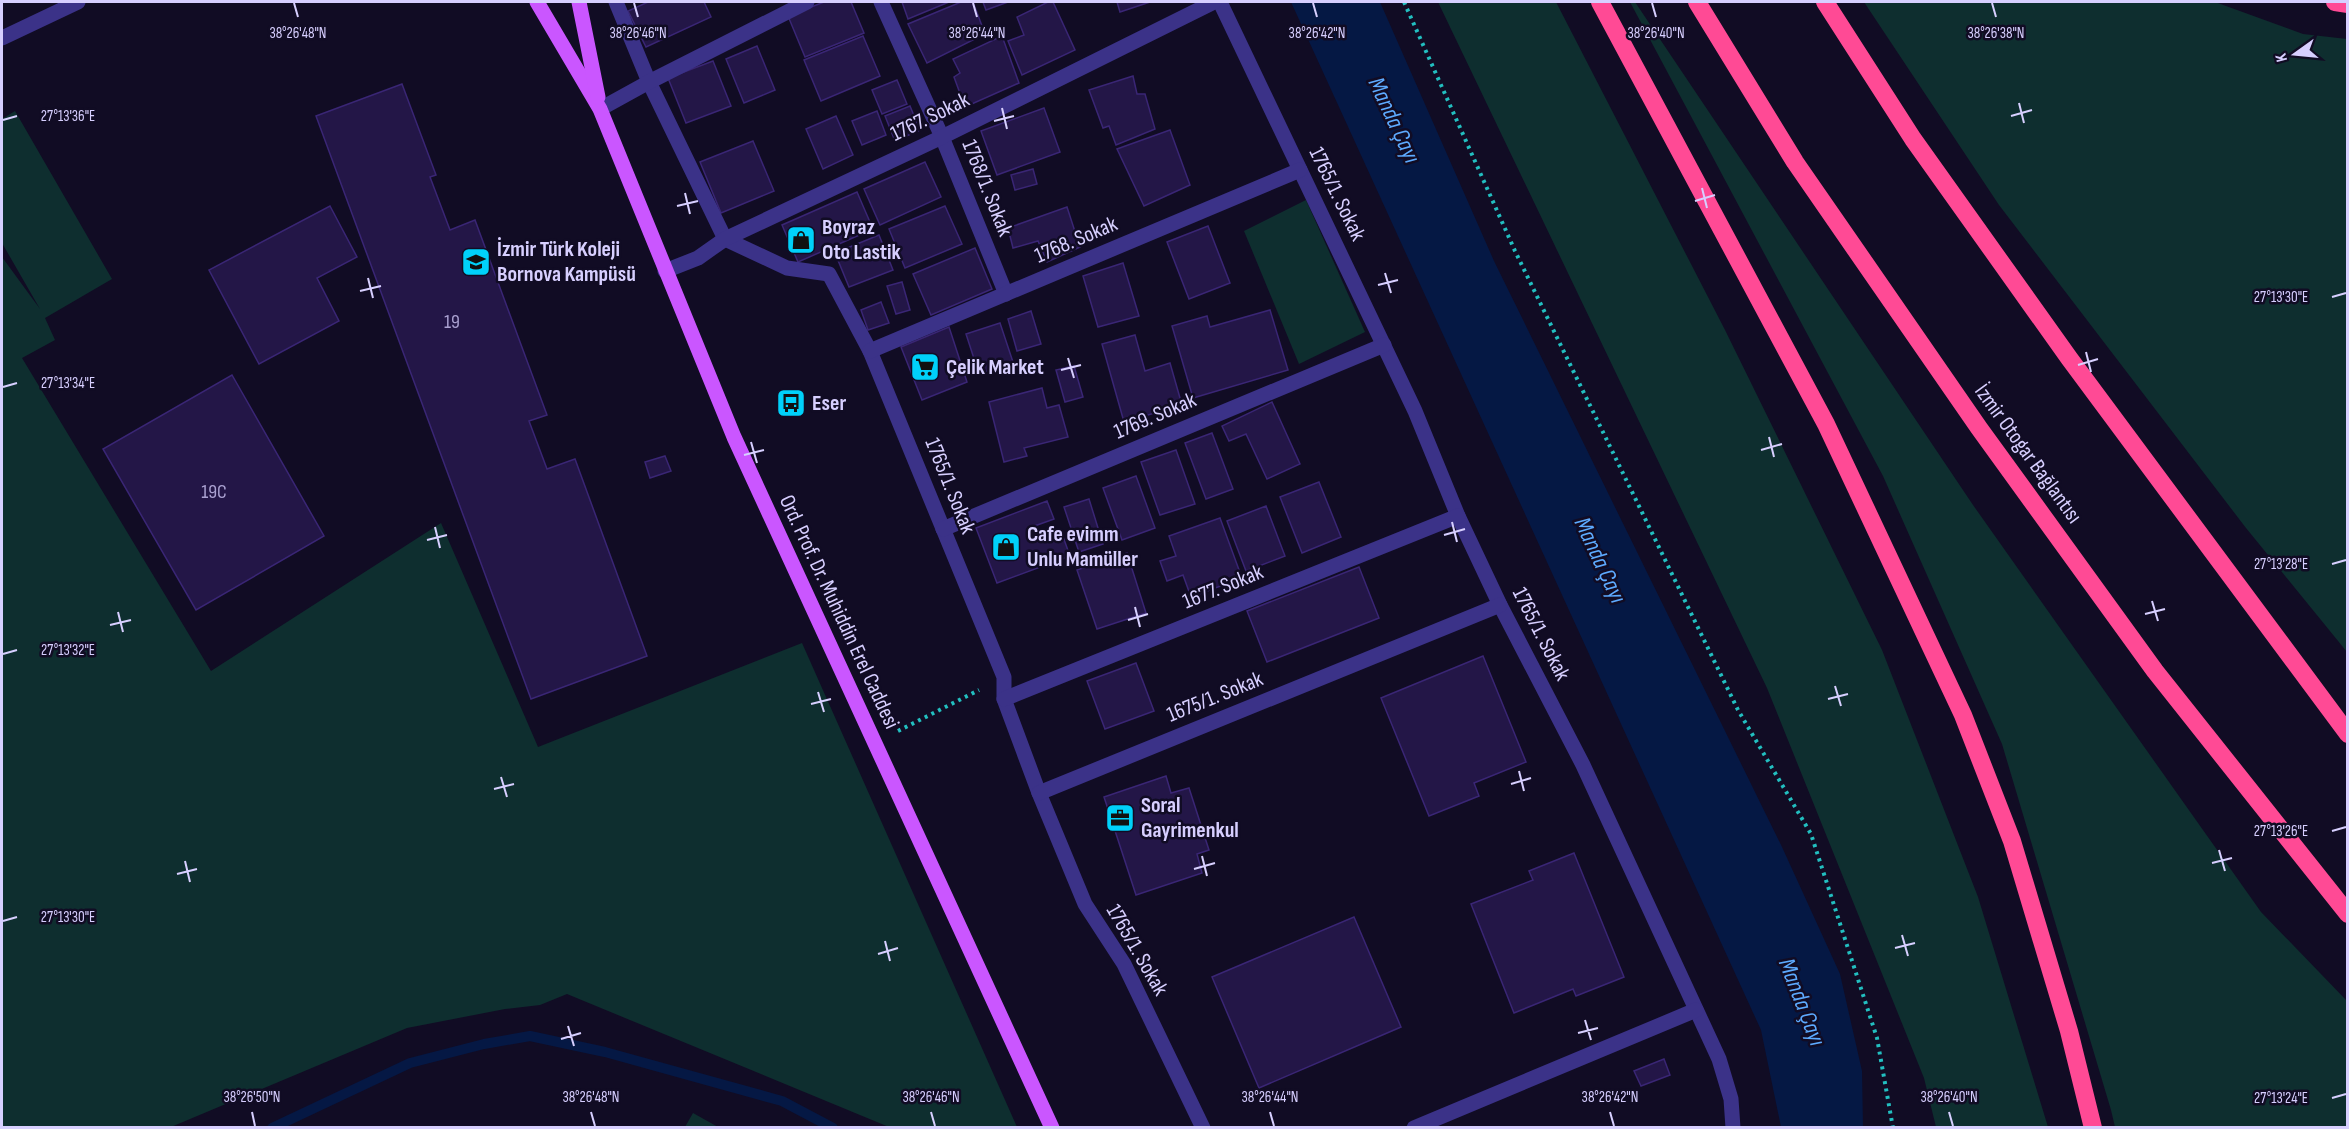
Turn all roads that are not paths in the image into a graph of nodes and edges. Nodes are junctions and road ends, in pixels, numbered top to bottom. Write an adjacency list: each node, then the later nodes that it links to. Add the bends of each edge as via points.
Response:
1 (78, 2): 14 (street)
2 (537, 2): 16 (main road, Ord. Prof. Dr. Muhiddin Erel Caddesi)
3 (579, 2): 16 (main road, Ord. Prof. Dr. Muhiddin Erel Caddesi)
4 (616, 2): 15 (street)
5 (807, 2): 15 (street)
6 (881, 2): 17 (street, 1768/1. Sokak)
7 (1214, 2): 17 (street, 1767. Sokak)
8 (1220, 2): 18 (street, 1765/1. Sokak)
9 (1600, 2): 36 (highway, via 1826,424 1963,716 2012,841 2069,1031)
10 (1697, 2): 30 (highway, İzmir Otogar Bağlantısı, via 1795,162 1979,429 2154,671)
11 (1825, 2): 28 (highway, via 1913,140)
12 (2335, 2): 13 (highway)
13 (2348, 4)
14 (2, 38)
15 (649, 82): 16 (street); 19 (street)
16 (600, 109): 20 (main road, Ord. Prof. Dr. Muhiddin Erel Caddesi)
17 (942, 137): 19 (street, 1767. Sokak); 21 (street, 1768/1. Sokak)
18 (1300, 170): 21 (street, 1768. Sokak); 22 (street, 1765/1. Sokak)
19 (725, 239): 20 (street, 1767. Sokak, via 698,258); 23 (street, 1765/1. Sokak, via 787,268 829,274)
20 (665, 271): 32 (main road, Ord. Prof. Dr. Muhiddin Erel Caddesi, via 734,437)
21 (1006, 294): 23 (street, 1768. Sokak)
22 (1384, 345): 24 (street, 1765/1. Sokak); 25 (street, 1769. Sokak)
23 (870, 351): 25 (street, 1765/1. Sokak)
24 (1458, 516): 26 (street, 1765/1. Sokak); 27 (street, 1677. Sokak)
25 (943, 529): 27 (street, 1765/1. Sokak, via 1004,677)
26 (1500, 605): 29 (street, 1675/1. Sokak); 31 (street, 1765/1. Sokak, via 1583,765)
27 (1004, 699): 29 (street)
28 (2348, 734)
29 (1039, 793): 33 (street, 1765/1. Sokak, via 1085,904 1124,964)
30 (2348, 914)
31 (1696, 1010): 34 (street); 35 (street, 1765/1. Sokak, via 1719,1059 1731,1099)
32 (1052, 1128)
33 (1203, 1128)
34 (1414, 1128)
35 (1732, 1128)
36 (2093, 1128)

